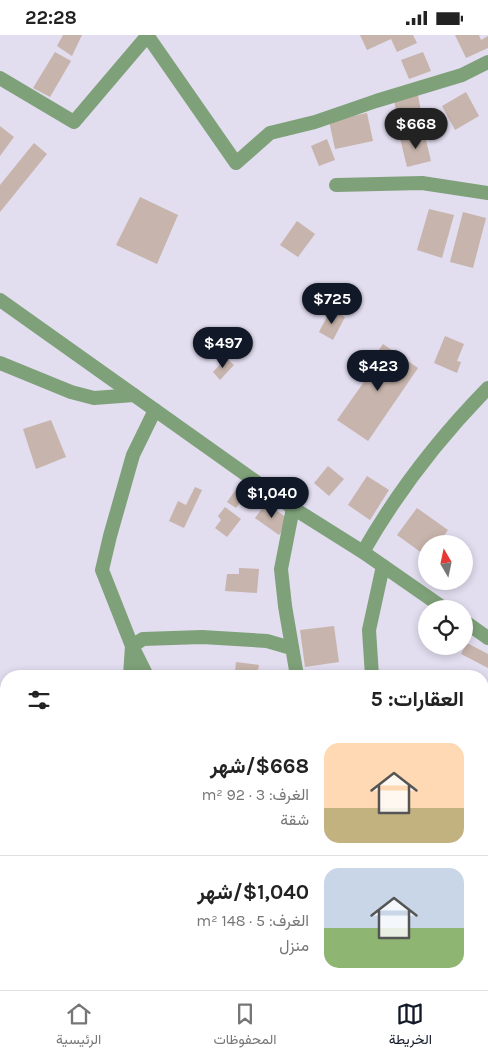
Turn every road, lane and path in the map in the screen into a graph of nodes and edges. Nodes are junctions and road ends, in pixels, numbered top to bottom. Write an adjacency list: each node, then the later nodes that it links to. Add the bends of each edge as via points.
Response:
1 (147, 35): 2 (street, via 236,163 270,133 462,75); 3 (street, via 74,122)
2 (488, 62)
3 (0, 78)
4 (336, 185): 5 (street, via 422,183)
5 (488, 193)
6 (0, 300): 9 (street)
7 (0, 363): 9 (street, via 71,393 94,398)
8 (488, 388): 12 (street, via 460,416 378,525)
9 (134, 395): 10 (street)
10 (155, 410): 11 (street); 17 (street, via 133,455 102,570)
11 (293, 508): 12 (street); 18 (street, via 281,569)
12 (362, 552): 13 (street)
13 (383, 566): 14 (street); 22 (street, via 369,630)
14 (432, 600)
15 (473, 627): 16 (street)
16 (488, 638)
17 (132, 647): 18 (street, via 143,639 202,637 267,641); 19 (street); 20 (street)
18 (291, 648): 21 (street)
19 (130, 670)
20 (143, 670)
21 (296, 670)
22 (372, 670)

